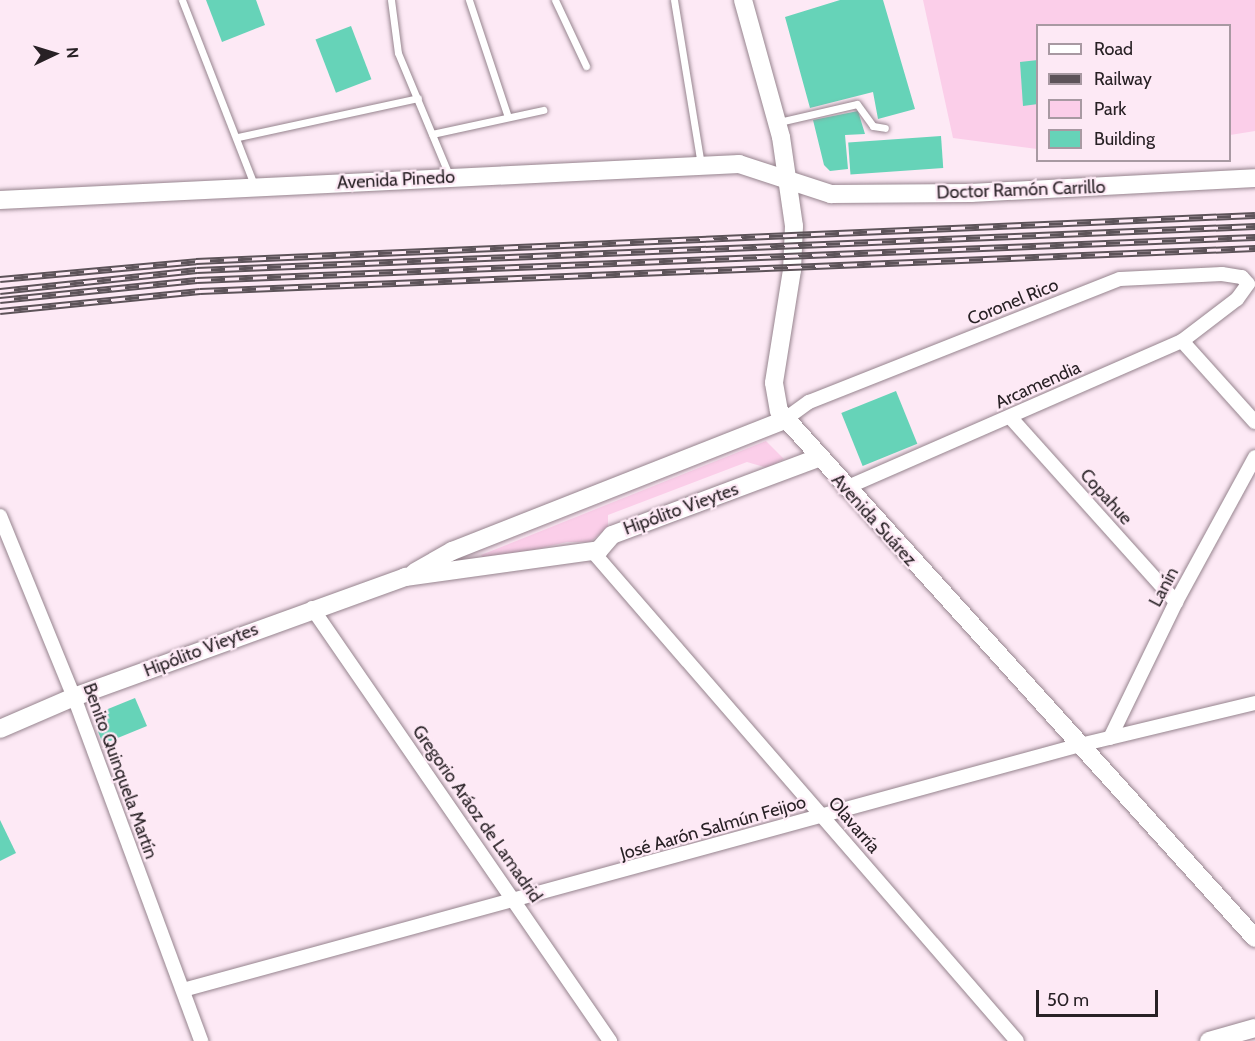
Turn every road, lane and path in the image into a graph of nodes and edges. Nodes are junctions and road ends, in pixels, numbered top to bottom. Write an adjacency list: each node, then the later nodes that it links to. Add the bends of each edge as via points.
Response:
1 (182, 0): 14 (lane)
2 (391, 0): 8 (lane, via 394,40)
3 (470, 0): 10 (lane)
4 (555, 0): 7 (lane)
5 (674, 0): 15 (lane)
6 (743, 0): 11 (main road, Avenida Suárez)
7 (586, 66)
8 (418, 98): 13 (lane); 14 (lane)
9 (543, 110): 10 (lane)
10 (508, 117): 13 (lane)
11 (777, 122): 12 (lane, via 857,104 873,126); 18 (main road, Avenida Suárez)
12 (885, 128)
13 (432, 134): 16 (lane)
14 (238, 137): 19 (lane)
15 (701, 165): 16 (main road, Avenida Pinedo); 18 (main road, Avenida Pinedo, via 739,164)
16 (450, 177): 19 (main road, Avenida Pinedo)
17 (1255, 178): 18 (main road, Doctor Ramón Carrillo, via 980,193 842,194)
18 (790, 181): 24 (main road, Avenida Suárez, via 792,270 774,383 774,397)
19 (255, 187): 20 (main road, Avenida Pinedo)
20 (0, 200)
21 (1237, 300): 22 (street, Arcamendia); 24 (street, Coronel Rico, via 1248,284 1242,277 1221,274 1120,279 809,402)
22 (1182, 341): 23 (street, Arcamendia); 25 (street)
23 (1010, 417): 28 (street, Arcamendia); 33 (street, Copahue)
24 (784, 420): 27 (main road, Avenida Suárez); 32 (main road, Hipólito Vieytes, via 452,551)
25 (1255, 422)
26 (1255, 457): 33 (street, Lanín)
27 (818, 458): 28 (main road, Avenida Suárez); 31 (main road, Hipólito Vieytes, via 612,535)
28 (845, 488): 39 (main road, Avenida Suárez)
29 (0, 516): 30 (street, Benito Quinquela Martín)
30 (6, 549): 35 (street, Benito Quinquela Martín)
31 (593, 552): 32 (main road, Hipólito Vieytes); 40 (street, Olavarría)
32 (405, 577): 34 (main road, Hipólito Vieytes)
33 (1176, 602): 38 (street, Lanín)
34 (312, 608): 35 (main road, Hipólito Vieytes); 41 (street, Gregorio Aráoz de Lamadrid)
35 (74, 697): 37 (main road, Hipólito Vieytes); 43 (street, Benito Quinquela Martín)
36 (1255, 703): 38 (street, José Aarón Salmún Feijoo)
37 (0, 729)
38 (1110, 738): 39 (street, José Aarón Salmún Feijoo)
39 (1080, 745): 40 (street, José Aarón Salmún Feijoo); 42 (main road, Avenida Suárez)
40 (822, 816): 41 (street, José Aarón Salmún Feijoo); 47 (street, Olavarría)
41 (517, 902): 43 (street, José Aarón Salmún Feijoo); 46 (street, Gregorio Aráoz de Lamadrid)
42 (1255, 938)
43 (183, 990): 45 (street, Benito Quinquela Martín)
44 (1255, 1028): 48 (main road)
45 (201, 1041)
46 (610, 1041)
47 (1017, 1041)
48 (1209, 1041)

